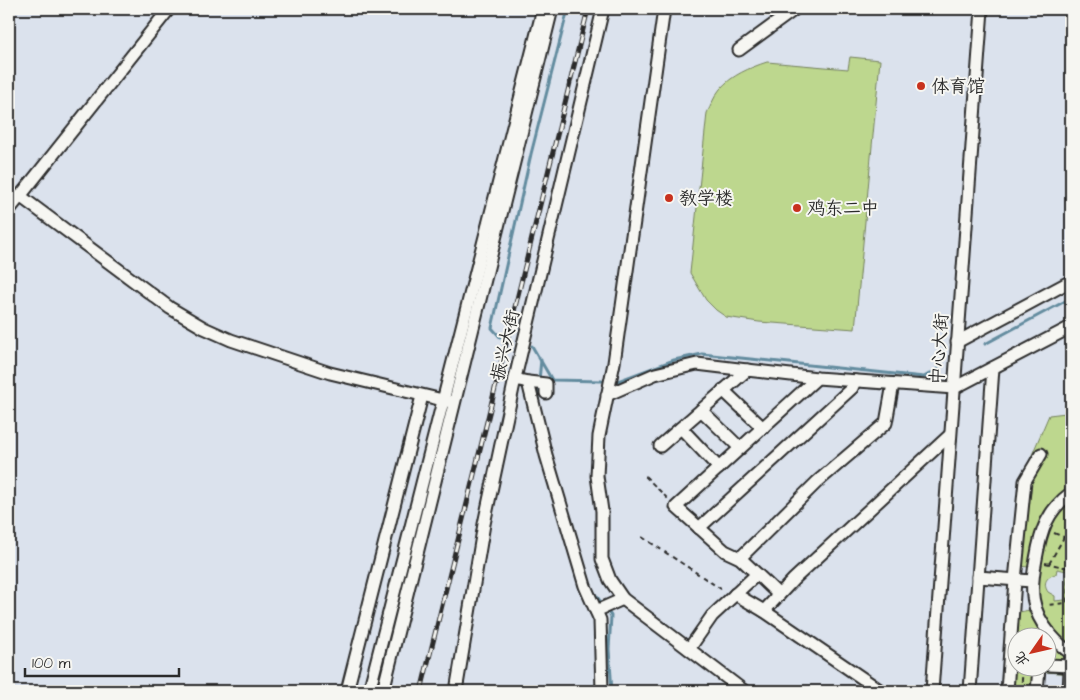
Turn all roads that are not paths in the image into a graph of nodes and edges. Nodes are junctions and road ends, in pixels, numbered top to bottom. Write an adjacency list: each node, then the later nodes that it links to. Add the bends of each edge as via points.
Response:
1 (169, 9): 9 (street)
2 (543, 9): 52 (street)
3 (552, 9): 26 (street)
4 (603, 9): 17 (street, 振兴大街)
5 (664, 9): 24 (street)
6 (795, 9): 8 (street)
7 (982, 9): 13 (street, 中心大街)
8 (739, 50)
9 (20, 196): 10 (street); 25 (street, via 170,308 204,328 330,373)
10 (9, 210)
11 (1071, 281): 13 (street)
12 (1071, 327): 14 (street)
13 (957, 342): 21 (street, 中心大街)
14 (993, 368): 21 (street); 39 (street)
15 (747, 370): 16 (street); 22 (street); 24 (street, via 697,364 655,374)
16 (816, 378): 18 (street); 29 (street)
17 (515, 379): 19 (street); 54 (street, 振兴大街, via 484,524)
18 (855, 381): 20 (street); 36 (street, via 852,388)
19 (528, 382): 23 (street, via 546,384); 46 (street, via 551,473)
20 (893, 384): 21 (street); 37 (street, via 886,423 817,482)
21 (954, 388): 30 (street, 中心大街)
22 (723, 390): 27 (street); 29 (street)
23 (546, 393)
24 (608, 394): 44 (street, via 599,436 597,476 602,511 602,559 610,580)
25 (422, 396): 26 (street); 51 (street)
26 (455, 403): 53 (street)
27 (701, 410): 28 (street); 32 (street)
28 (681, 428): 31 (street); 34 (street)
29 (763, 428): 32 (street)
30 (950, 435): 43 (street); 58 (street, 中心大街)
31 (660, 446)
32 (740, 448): 34 (street)
33 (1041, 454): 40 (street, via 1025,481)
34 (719, 468): 36 (street, via 676,507)
35 (1071, 492): 41 (street, via 1048,516 1040,534)
36 (700, 528): 37 (street, via 725,551)
37 (740, 558): 38 (street)
38 (757, 574): 42 (street); 43 (street)
39 (978, 577): 40 (street); 59 (street)
40 (1015, 580): 41 (street); 60 (street)
41 (1032, 581): 48 (street, via 1032,599 1037,615 1058,643)
42 (734, 595): 45 (street); 47 (street, via 712,616)
43 (779, 595): 45 (street)
44 (623, 598): 46 (street); 47 (street)
45 (764, 611): 57 (street)
46 (596, 612): 55 (street, via 600,620)
47 (689, 649): 56 (street)
48 (1071, 653): 49 (street)
49 (1070, 666): 62 (street)
50 (1038, 678): 61 (street)
51 (347, 691)
52 (369, 691)
53 (383, 691)
54 (456, 691)
55 (602, 691)
56 (744, 691)
57 (881, 691)
58 (932, 691)
59 (970, 691)
60 (1007, 691)
61 (1037, 691)
62 (1069, 691)

